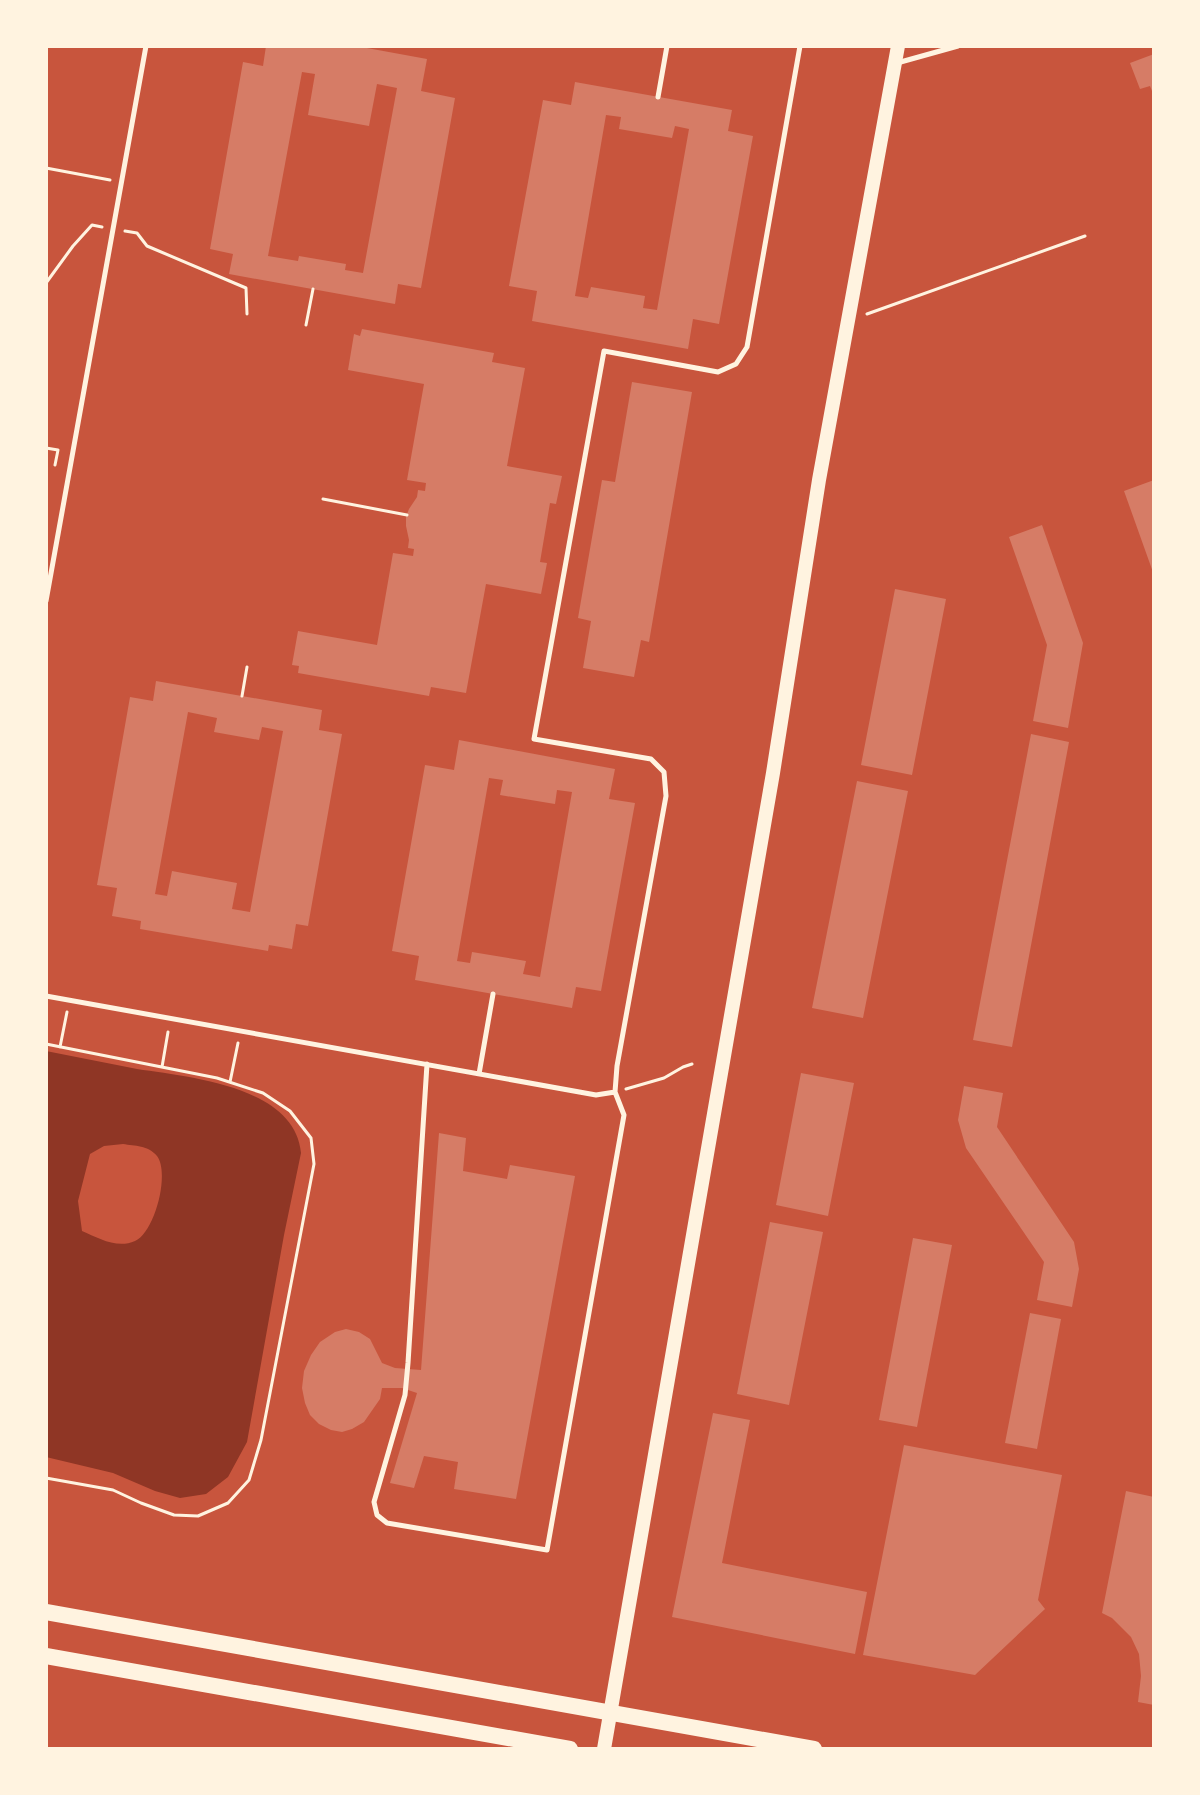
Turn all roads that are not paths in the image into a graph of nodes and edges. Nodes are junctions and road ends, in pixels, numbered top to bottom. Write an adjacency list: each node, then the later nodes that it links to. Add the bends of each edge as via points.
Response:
1 (146, 46): 8 (lane)
2 (667, 46): 7 (lane)
3 (800, 46): 13 (lane, via 747,347 736,364 718,372 604,351 534,739 651,759 664,772 666,796)
4 (898, 46): 6 (street)
5 (958, 46): 6 (lane)
6 (895, 64): 16 (street, via 819,480)
7 (658, 97)
8 (46, 601)
9 (493, 994): 12 (lane)
10 (46, 996): 11 (lane)
11 (427, 1064): 12 (lane); 13 (lane, via 405,1395 374,1502 377,1515 387,1523 547,1550 624,1115)
12 (479, 1074): 13 (lane, via 596,1095)
13 (615, 1092)
14 (46, 1612): 16 (main road)
15 (46, 1656): 17 (main road)
16 (611, 1713): 18 (street); 19 (main road)
17 (570, 1749)
18 (604, 1749)
19 (814, 1749)

